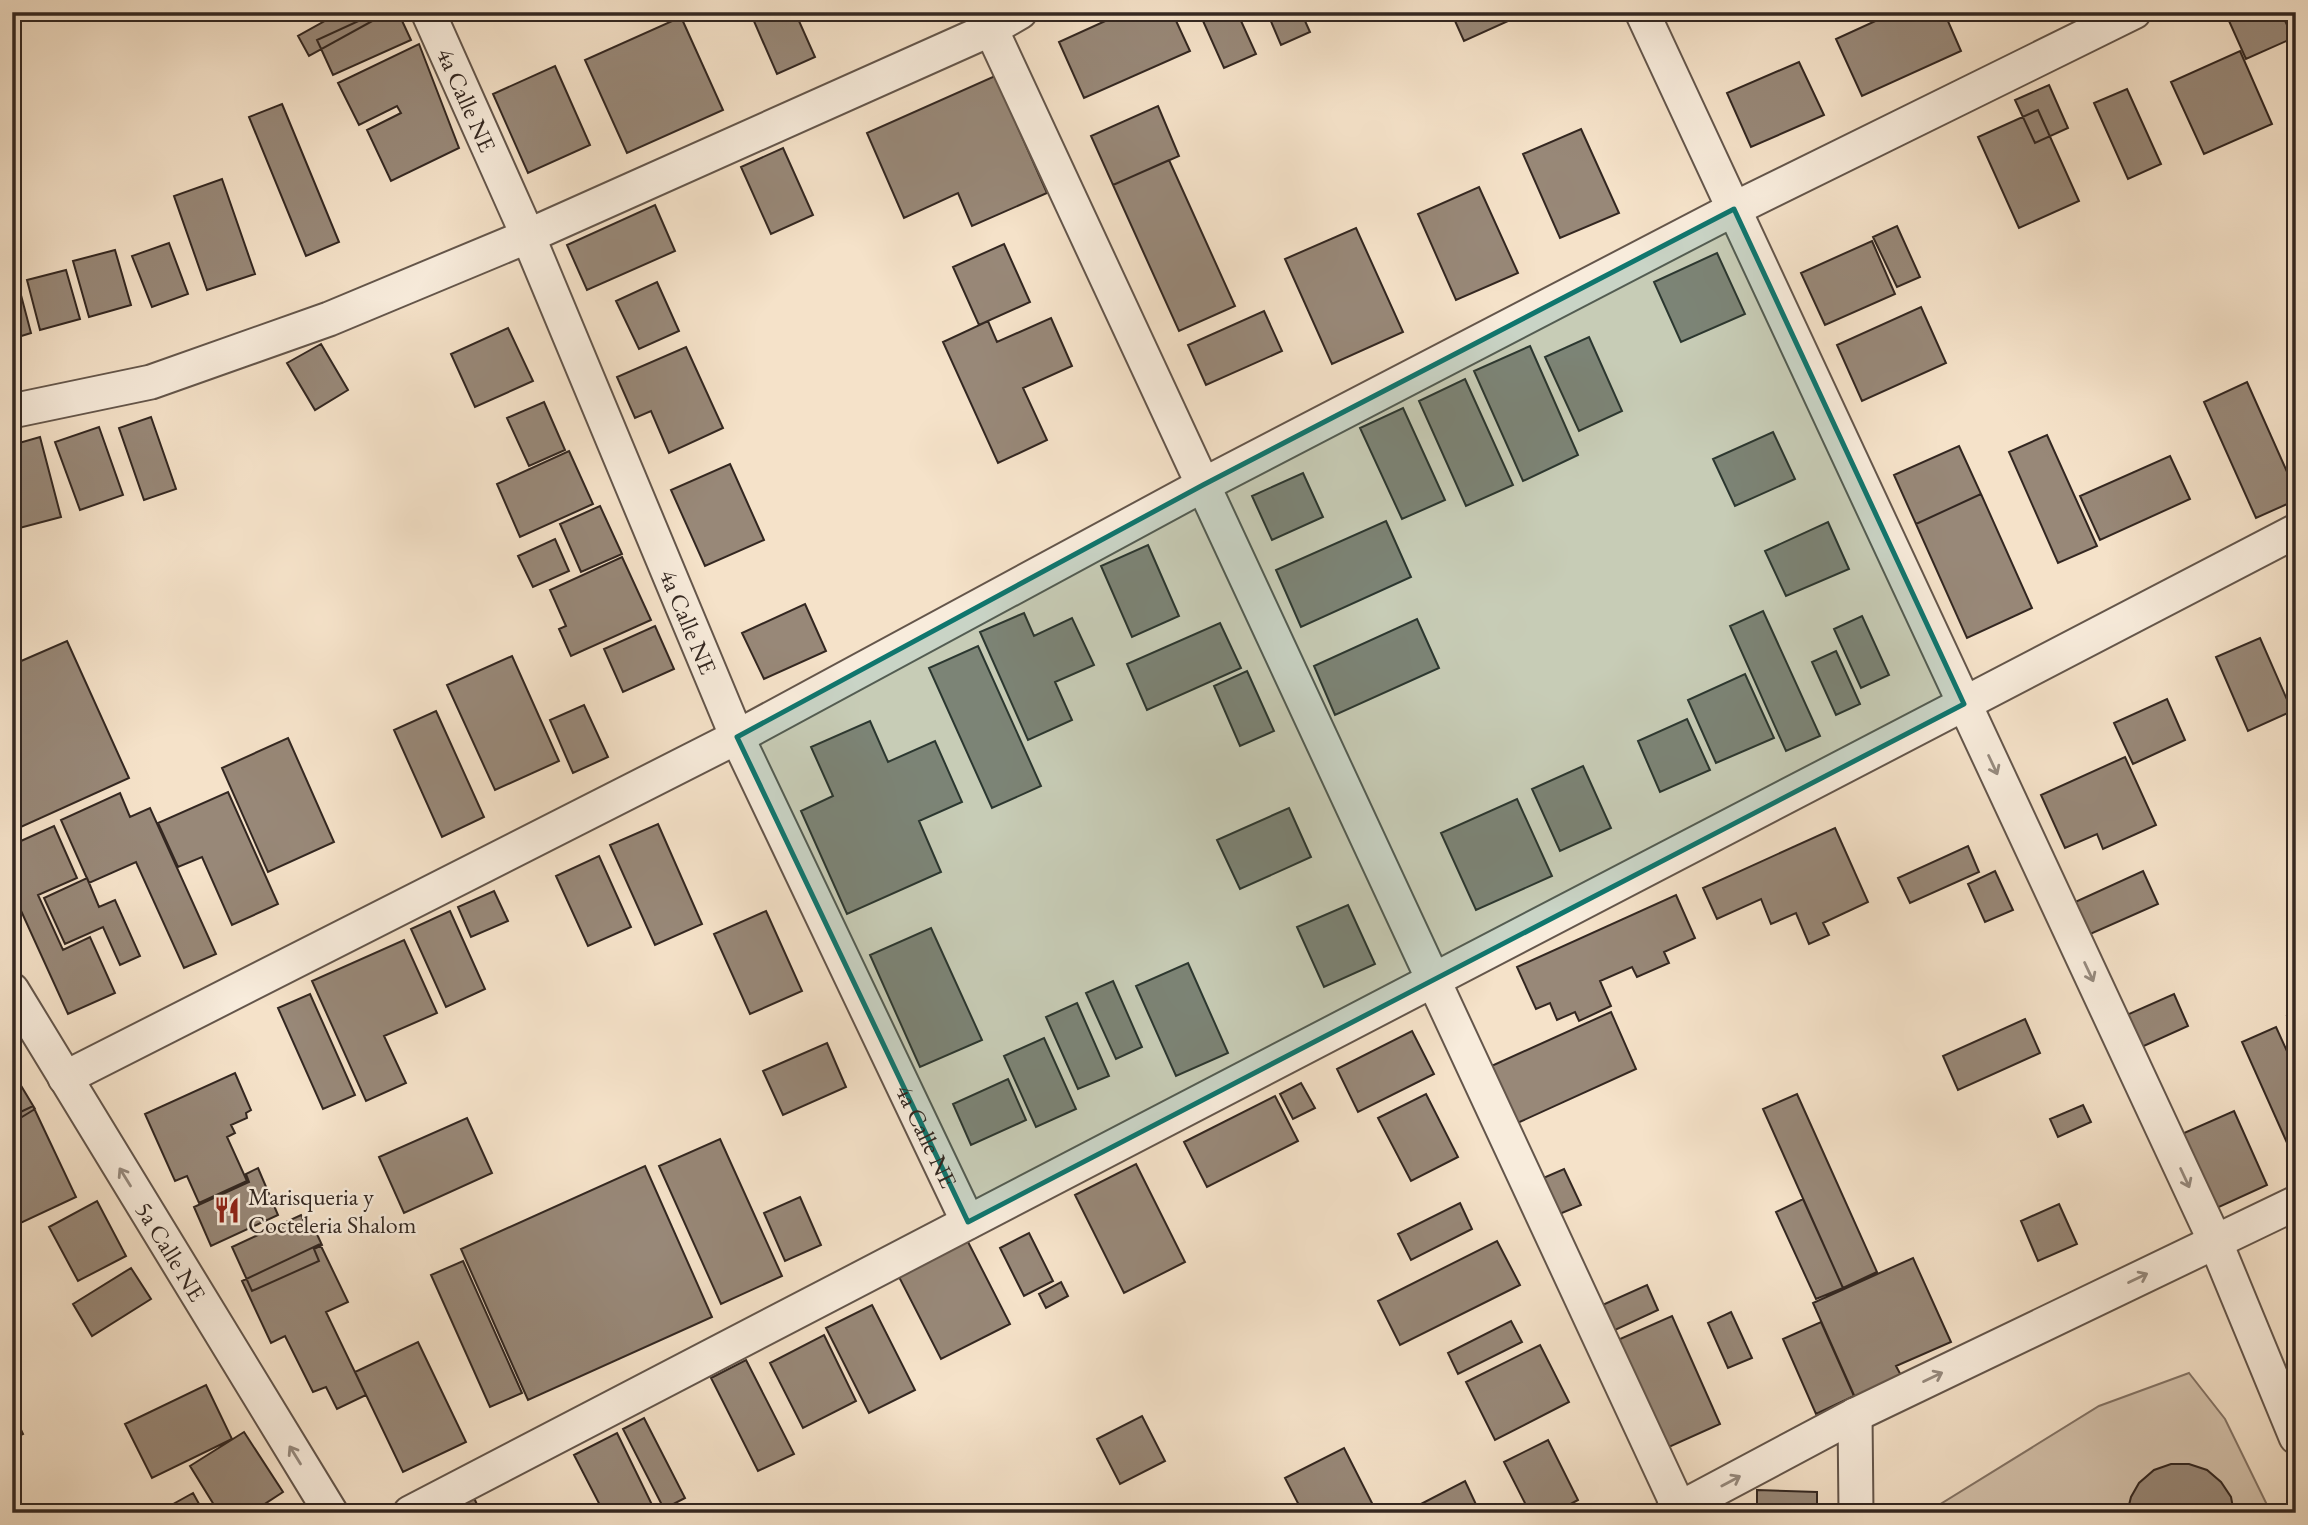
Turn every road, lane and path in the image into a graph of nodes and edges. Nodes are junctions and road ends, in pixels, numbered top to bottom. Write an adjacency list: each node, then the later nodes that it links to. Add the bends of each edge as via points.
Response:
1 (428, 12): 7 (street, 4a Calle NE)
2 (1020, 12): 5 (street)
3 (1642, 12): 6 (street)
4 (2134, 12): 6 (street)
5 (987, 21): 7 (street); 9 (street)
6 (1734, 209): 9 (street); 11 (street)
7 (528, 236): 8 (street, via 329,318 151,382); 12 (street, 4a Calle NE)
8 (12, 411)
9 (1203, 485): 12 (street); 13 (street)
10 (2296, 531): 11 (street)
11 (1964, 704): 13 (street); 18 (street, one-way to 18)
12 (737, 737): 15 (street); 17 (street, 4a Calle NE)
13 (1434, 981): 17 (street); 21 (street)
14 (14, 996): 15 (street, 5a Calle NE)
15 (65, 1079): 22 (street, 5a Calle NE, one-way to 15)
16 (2296, 1203): 18 (street)
17 (968, 1222): 23 (street)
18 (2215, 1241): 19 (street, one-way to 18); 20 (street)
19 (1855, 1415): 21 (street, one-way to 19); 24 (street)
20 (2296, 1437)
21 (1675, 1511)
22 (331, 1513)
23 (411, 1513)
24 (1856, 1513)

